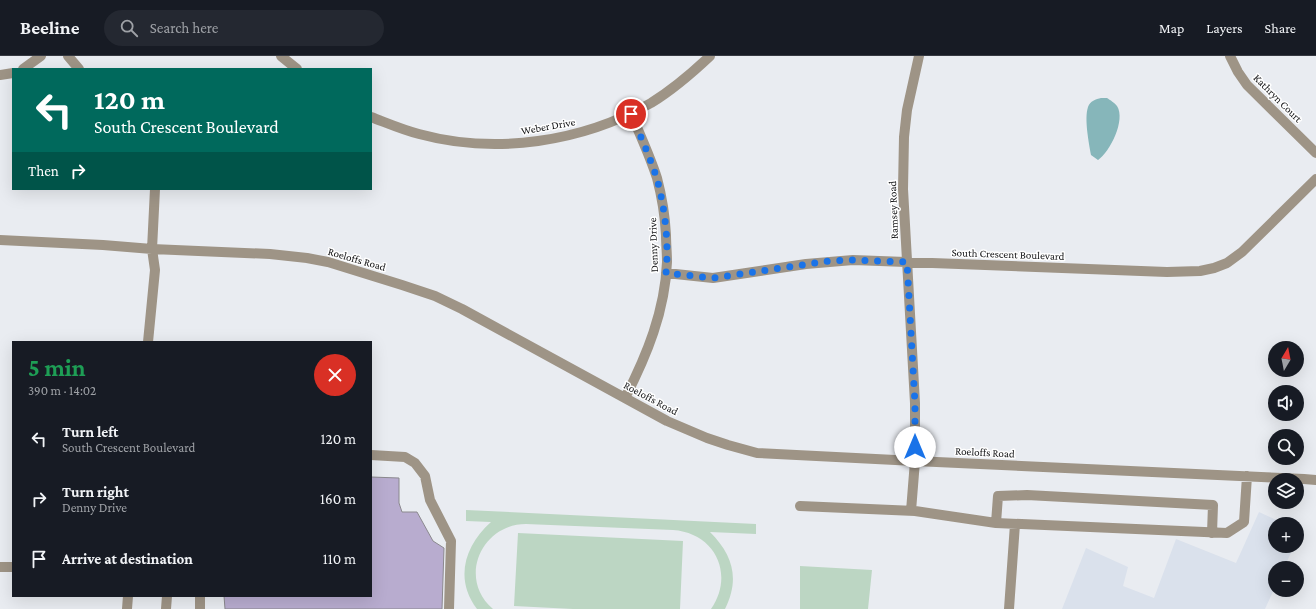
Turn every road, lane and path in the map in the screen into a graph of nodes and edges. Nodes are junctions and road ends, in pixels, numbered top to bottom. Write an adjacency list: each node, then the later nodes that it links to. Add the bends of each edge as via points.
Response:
1 (41, 56): 7 (street)
2 (68, 56): 8 (street)
3 (281, 56): 9 (street)
4 (710, 56): 12 (street, Weber Drive, via 675,86)
5 (919, 56): 19 (street, Ramsey Road, via 904,137 903,189)
6 (1230, 56): 14 (street, Kathryn Court, via 1247,84)
7 (24, 68)
8 (78, 68)
9 (296, 68)
10 (12, 73): 11 (street)
11 (0, 75)
12 (631, 114): 13 (street, Weber Drive, via 594,129 556,138 490,144 418,134); 20 (street, Denny Drive, via 662,198)
13 (372, 117)
14 (1316, 153)
15 (1316, 179): 19 (street, South Crescent Boulevard, via 1242,252 1227,263 1200,271 1167,272)
16 (155, 190): 18 (street)
17 (0, 240): 18 (street, Roeloffs Road)
18 (152, 249): 21 (street, via 155,270); 22 (street, Roeloffs Road, via 307,258 402,285 435,296 462,309)
19 (907, 262): 20 (street, South Crescent Boulevard, via 829,261 713,278); 24 (street, Ramsey Road, via 915,404)
20 (666, 273): 22 (street, Denny Drive, via 662,304 651,341)
21 (148, 341)
22 (626, 398): 24 (street, Roeloffs Road, via 687,430 757,453)
23 (372, 454): 40 (street, via 405,457 415,463 425,476 430,500 451,541)
24 (915, 461): 25 (street, Roeloffs Road); 28 (street, Ramsey Road)
25 (1247, 476): 26 (street, Roeloffs Road); 31 (street, via 1244,522 1227,533)
26 (1316, 480)
27 (800, 506): 28 (street)
28 (911, 511): 29 (street)
29 (996, 523): 30 (street); 31 (street, via 998,496 1026,495 1213,505)
30 (1015, 524): 31 (street); 41 (street)
31 (1212, 533)
32 (0, 567): 33 (street)
33 (12, 567)
34 (128, 597): 37 (street)
35 (167, 597): 38 (street)
36 (200, 597): 39 (street)
37 (127, 609)
38 (166, 609)
39 (200, 609)
40 (449, 609)
41 (1009, 609)

